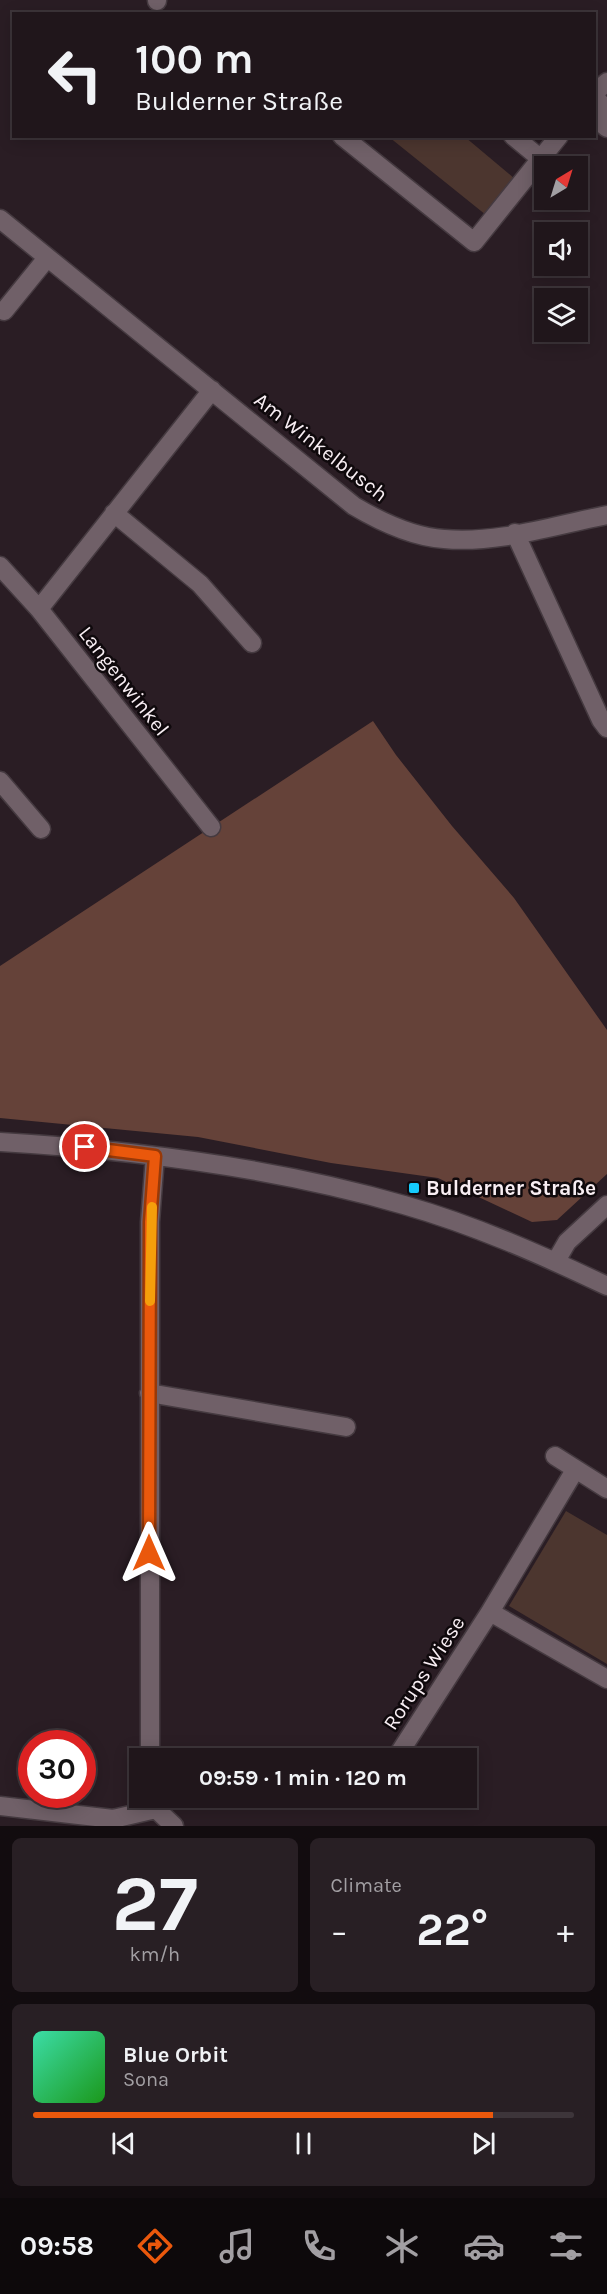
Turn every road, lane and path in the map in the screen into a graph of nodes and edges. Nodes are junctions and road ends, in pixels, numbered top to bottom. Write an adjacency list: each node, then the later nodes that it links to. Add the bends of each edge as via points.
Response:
1 (596, 97): 2 (street)
2 (607, 111)
3 (344, 138): 8 (street, via 474,242)
4 (515, 138): 6 (street)
5 (557, 138): 7 (street)
6 (537, 156)
7 (543, 156)
8 (534, 168)
9 (0, 219): 10 (street, Am Winkelbusch)
10 (47, 258): 11 (street); 12 (street, Am Winkelbusch)
11 (4, 311)
12 (212, 390): 13 (street); 15 (street, Am Winkelbusch, via 354,506 381,522 444,539)
13 (114, 513): 17 (street); 18 (street, via 200,584)
14 (607, 514): 15 (street, Am Winkelbusch)
15 (515, 533): 19 (street)
16 (0, 566): 17 (street, Langenwinkel)
17 (39, 609): 21 (street, Langenwinkel)
18 (252, 643)
19 (607, 728)
20 (0, 781): 22 (street)
21 (211, 827)
22 (41, 830)
23 (0, 1142): 24 (street)
24 (155, 1156): 26 (street, via 349,1190 460,1223); 28 (street, via 150,1222)
25 (607, 1205): 26 (street, via 567,1242)
26 (556, 1262): 27 (street)
27 (607, 1286)
28 (149, 1393): 29 (street); 35 (street)
29 (346, 1428)
30 (555, 1456): 31 (street)
31 (575, 1470): 32 (street); 33 (street, Rorups Wiese)
32 (607, 1489)
33 (490, 1612): 34 (street, Rorups Wiese); 36 (street, Rorups Wiese)
34 (607, 1679)
35 (150, 1748)
36 (402, 1748)
37 (0, 1806): 38 (street, via 113,1818)
38 (141, 1808)
39 (159, 1808): 40 (street)
40 (174, 1826)

